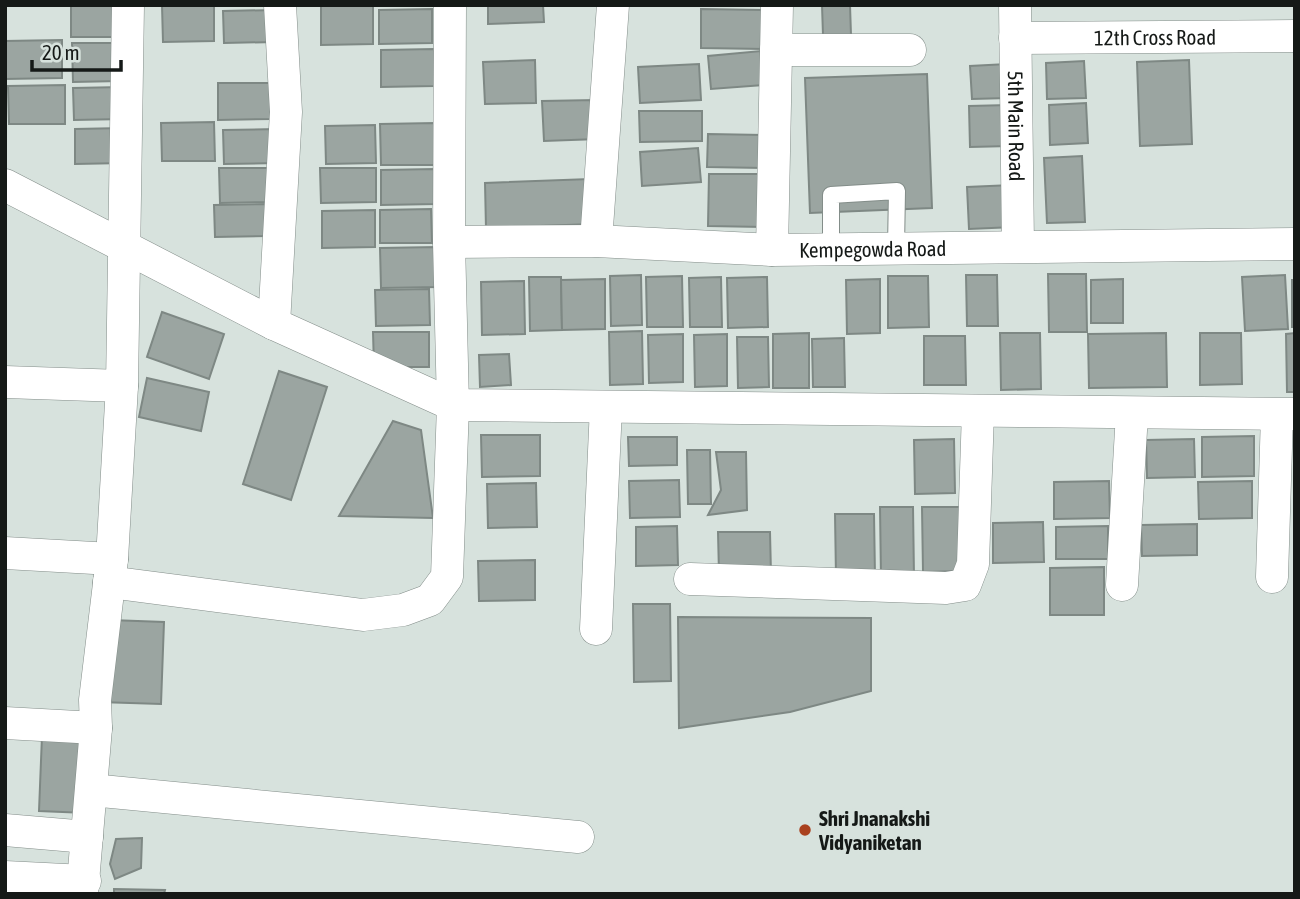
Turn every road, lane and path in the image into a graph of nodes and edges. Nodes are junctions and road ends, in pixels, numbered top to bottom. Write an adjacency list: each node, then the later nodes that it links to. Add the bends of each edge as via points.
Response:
1 (128, 5): 15 (street)
2 (280, 5): 20 (street, via 286,112)
3 (450, 5): 13 (street)
4 (613, 5): 12 (street)
5 (778, 5): 9 (street)
6 (1015, 5): 8 (street, 5th Main Road)
7 (1295, 36): 8 (street, 12th Cross Road)
8 (1015, 38): 16 (street, 5th Main Road)
9 (776, 50): 10 (street); 19 (street)
10 (910, 50)
11 (5, 185): 15 (street)
12 (596, 240): 13 (street, Kempegowda Road); 19 (street, Kempegowda Road)
13 (449, 242): 23 (street)
14 (1295, 244): 16 (street, Kempegowda Road)
15 (125, 246): 20 (street); 22 (street)
16 (1018, 246): 17 (street, Kempegowda Road)
17 (896, 247): 18 (street, Kempegowda Road); 18 (lane, via 897,191 831,195)
18 (831, 248): 19 (street, Kempegowda Road)
19 (772, 250)
20 (274, 324): 23 (street)
21 (5, 382): 22 (street)
22 (122, 386): 29 (street)
23 (453, 405): 24 (street); 29 (street, via 447,577 430,600 403,610 363,615)
24 (606, 407): 25 (street); 33 (street)
25 (978, 411): 26 (street); 31 (street, via 973,564 965,585)
26 (1132, 413): 27 (street); 32 (street)
27 (1286, 415): 30 (street)
28 (5, 553): 29 (street)
29 (111, 570): 35 (street, via 95,700)
30 (1272, 577)
31 (690, 579)
32 (1122, 586)
33 (596, 629)
34 (5, 723): 35 (street)
35 (96, 728): 36 (street)
36 (91, 790): 38 (street); 39 (street)
37 (5, 830): 38 (street)
38 (87, 837): 41 (street)
39 (578, 838)
40 (5, 877): 41 (street)
41 (83, 887)

